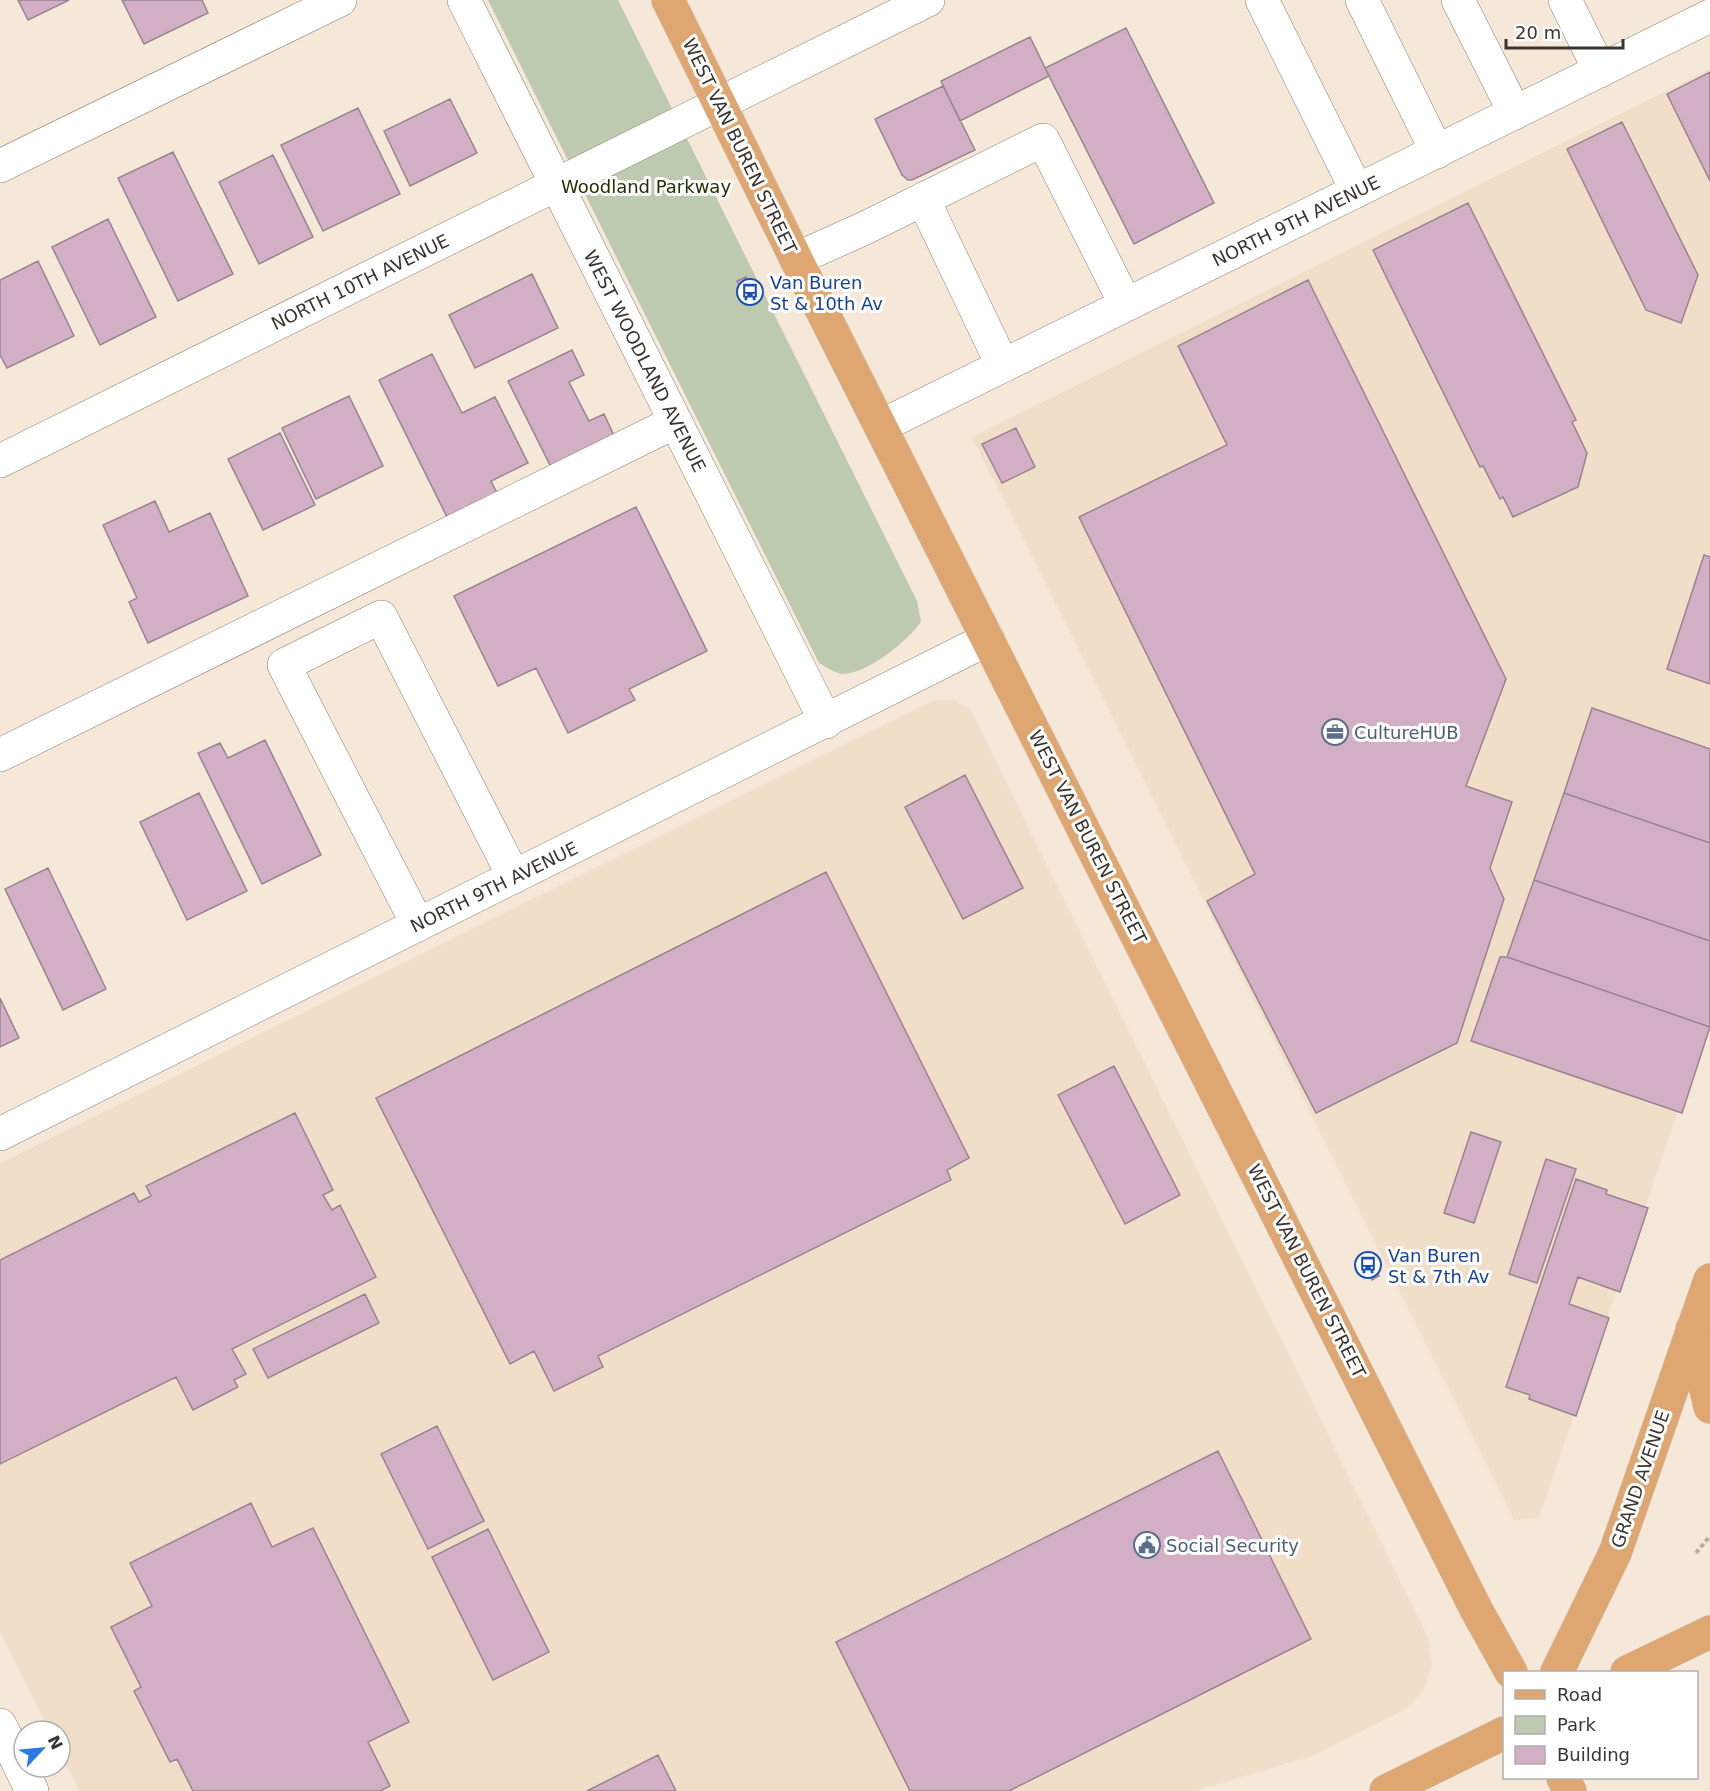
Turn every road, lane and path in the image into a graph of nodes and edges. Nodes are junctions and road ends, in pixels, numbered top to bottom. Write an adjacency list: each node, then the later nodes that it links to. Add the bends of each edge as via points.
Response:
1 (340, 0): 14 (street)
2 (464, 0): 15 (street, WEST WOODLAND AVENUE)
3 (668, 0): 11 (main road, WEST VAN BUREN STREET)
4 (928, 0): 11 (street, NORTH 10TH AVENUE)
5 (1262, 0): 16 (street)
6 (1362, 0): 13 (street)
7 (1458, 0): 12 (street)
8 (1564, 0): 10 (street)
9 (1710, 16): 10 (street, NORTH 9TH AVENUE)
10 (1600, 71): 12 (street, NORTH 9TH AVENUE)
11 (719, 104): 15 (street, NORTH 10TH AVENUE); 18 (main road, WEST VAN BUREN STREET)
12 (1515, 113): 13 (street, NORTH 9TH AVENUE)
13 (1437, 152): 16 (street, NORTH 9TH AVENUE)
14 (0, 166)
15 (556, 184): 21 (street, WEST WOODLAND AVENUE); 23 (street, NORTH 10TH AVENUE)
16 (1357, 191): 19 (street, NORTH 9TH AVENUE)
17 (923, 199): 18 (street); 19 (street, via 1044,140); 20 (street)
18 (796, 259): 22 (main road, WEST VAN BUREN STREET)
19 (1126, 305): 20 (street, NORTH 9TH AVENUE)
20 (1003, 366): 22 (street, NORTH 9TH AVENUE)
21 (675, 422): 25 (street, WEST WOODLAND AVENUE); 26 (street)
22 (881, 426): 24 (main road, WEST VAN BUREN STREET)
23 (0, 461)
24 (988, 639): 25 (street, NORTH 9TH AVENUE); 36 (main road, WEST VAN BUREN STREET)
25 (826, 722): 27 (street, NORTH 9TH AVENUE)
26 (0, 755)
27 (514, 877): 28 (street, NORTH 9TH AVENUE); 28 (street, via 381,617 284,665)
28 (418, 925): 29 (street, NORTH 9TH AVENUE)
29 (0, 1134)
30 (1710, 1280): 31 (main road, GRAND AVENUE)
31 (1692, 1329): 32 (main road); 37 (main road, GRAND AVENUE, via 1615,1553)
32 (1710, 1407)
33 (1710, 1536): 34 (path)
34 (1696, 1553)
35 (1710, 1632): 38 (main road)
36 (1510, 1671)
37 (1557, 1671)
38 (1629, 1671)
39 (0, 1725): 41 (street)
40 (1503, 1733): 42 (main road)
41 (25, 1789)
42 (1386, 1791)

